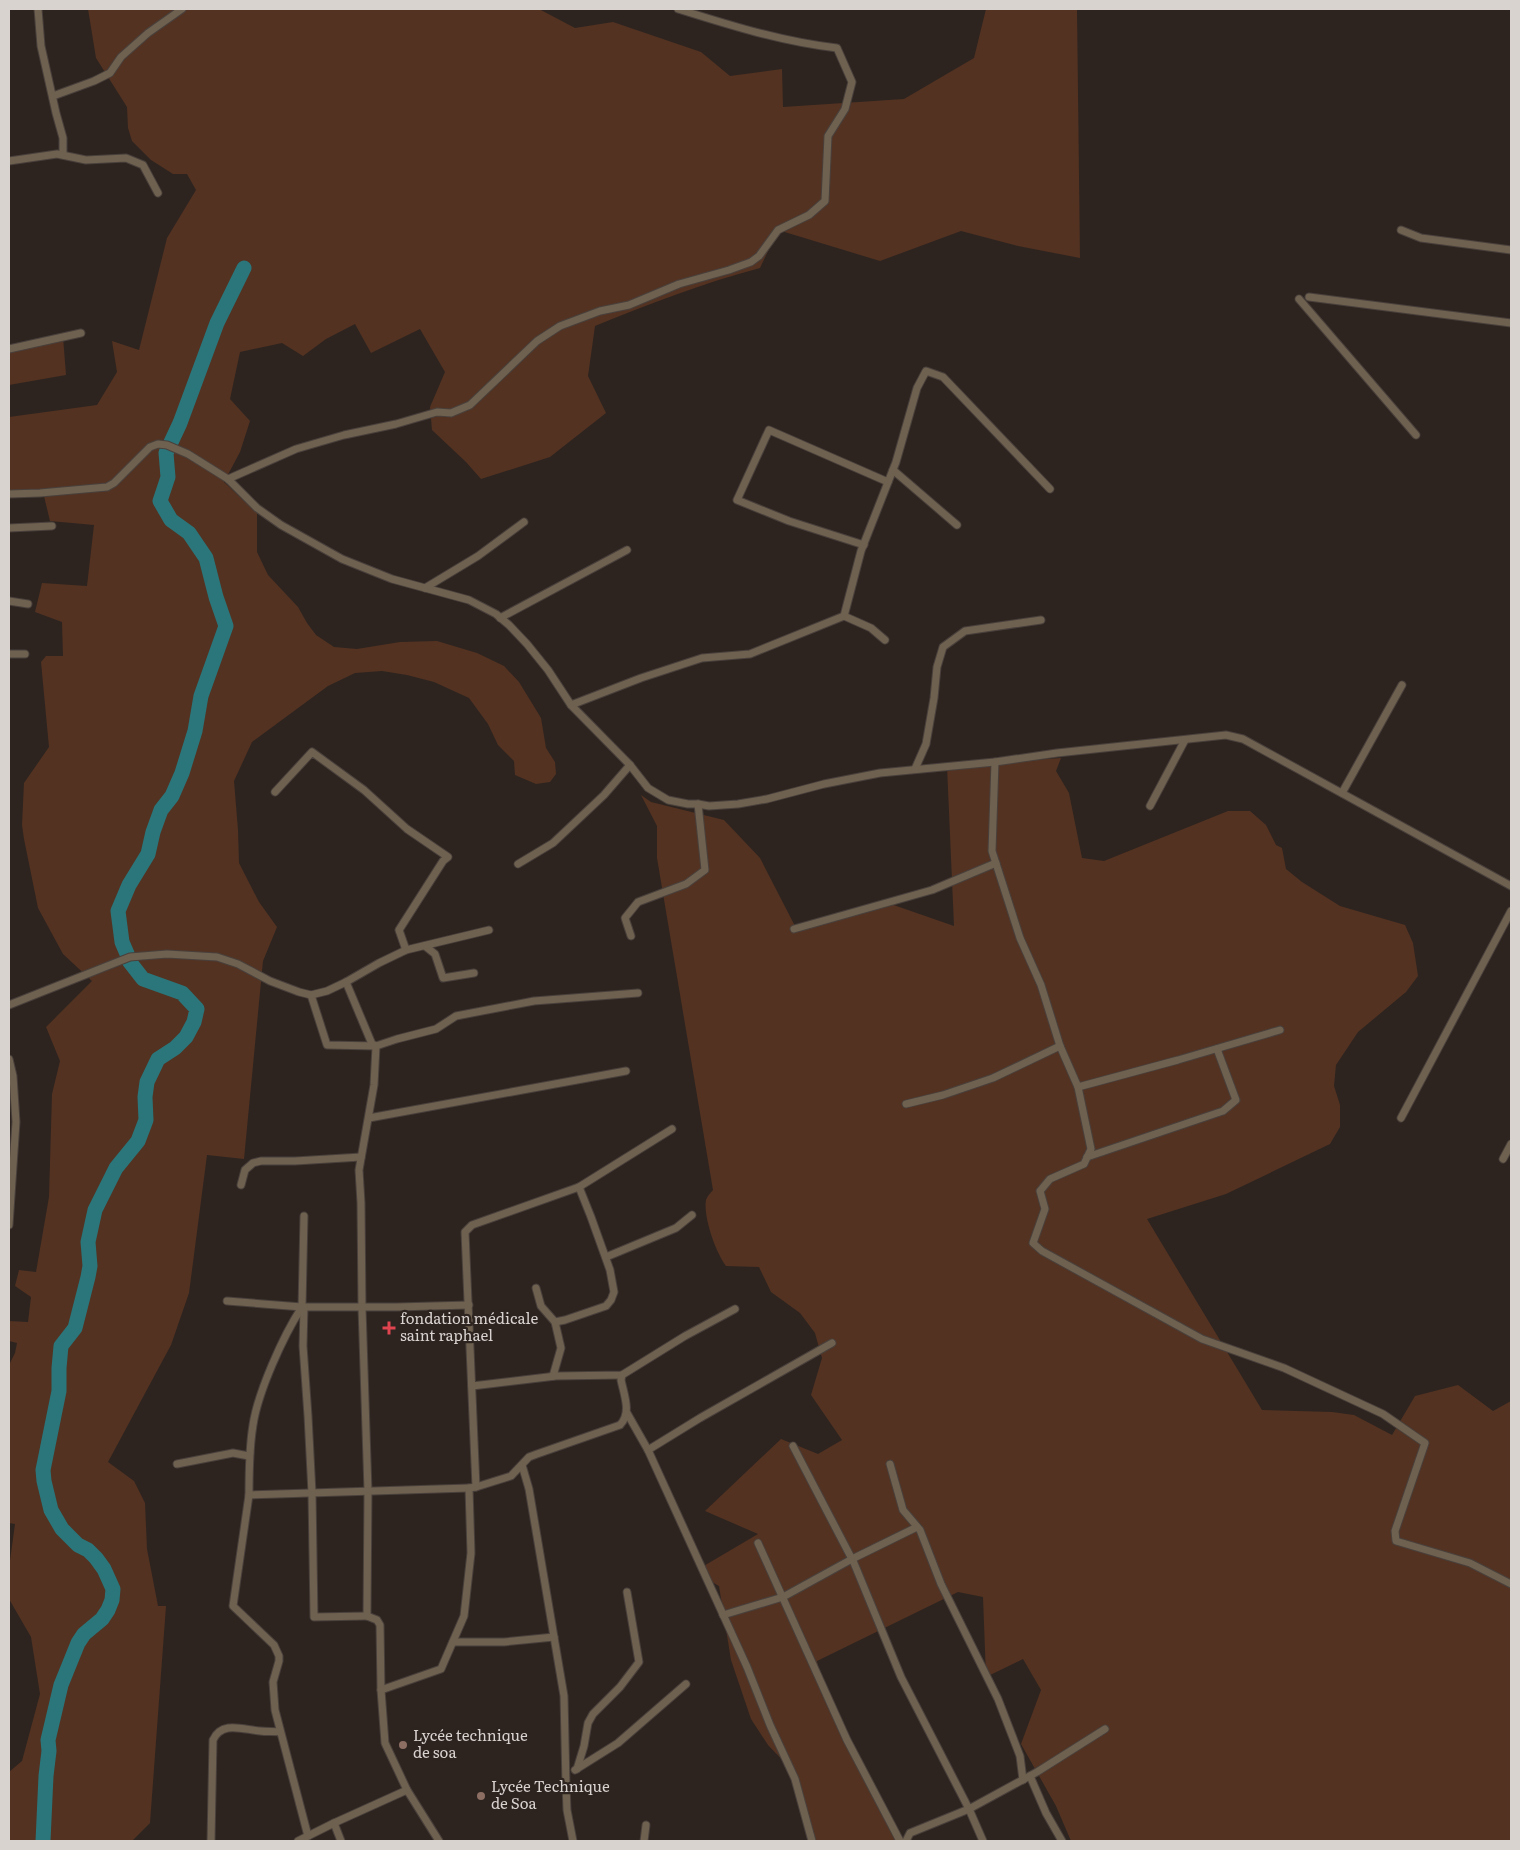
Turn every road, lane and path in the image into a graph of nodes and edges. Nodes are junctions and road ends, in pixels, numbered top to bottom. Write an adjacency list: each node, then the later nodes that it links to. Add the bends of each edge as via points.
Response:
1 (38, 9): 4 (street, via 41,46)
2 (182, 9): 4 (street, via 121,57 110,73)
3 (678, 9): 17 (street, via 815,46 837,48 852,82 845,109 828,136 824,201 809,215 778,230 751,262 560,326 537,341 470,405 451,413 437,412 296,449)
4 (53, 96): 5 (street)
5 (64, 154): 6 (street); 7 (street, via 86,160 126,158 135,161 143,166)
6 (9, 160)
7 (158, 193)
8 (1401, 230): 9 (street, via 1421,238)
9 (1511, 250)
10 (1309, 297): 12 (street)
11 (1299, 299): 15 (street)
12 (1511, 322)
13 (81, 333): 14 (street)
14 (9, 349)
15 (1416, 435)
16 (893, 470): 18 (street); 19 (street, via 917,388 926,372 943,377); 22 (street)
17 (228, 479): 20 (street, via 188,454 158,444 150,447 107,487); 27 (street, via 257,508 307,541 392,580)
18 (888, 482): 25 (street); 25 (street, via 769,430 736,500)
19 (1050, 489)
20 (9, 494)
21 (524, 522): 27 (street, via 478,556)
22 (957, 525)
23 (52, 526): 24 (street)
24 (9, 528)
25 (864, 545): 30 (street)
26 (627, 550): 31 (street)
27 (425, 588): 31 (street, via 469,600)
28 (9, 601): 29 (street)
29 (28, 604)
30 (844, 616): 33 (street, via 871,628); 37 (street, via 750,654 702,658)
31 (500, 618): 37 (street, via 527,644)
32 (1041, 620): 41 (street, via 965,631 942,648 926,744)
33 (885, 640)
34 (9, 654): 35 (street)
35 (25, 654)
36 (1402, 685): 43 (street)
37 (571, 705): 40 (street)
38 (1185, 740): 39 (street); 43 (street, via 1226,735 1243,739); 45 (street)
39 (995, 762): 41 (street); 46 (street, via 992,851)
40 (630, 765): 44 (street, via 648,788 668,800); 47 (street, via 553,844)
41 (915, 769): 44 (street, via 880,773 748,802)
42 (275, 792): 54 (street, via 312,752 364,790 407,829 448,857 399,930)
43 (1342, 793): 48 (street)
44 (698, 804): 52 (street, via 705,870 686,884 638,902 625,918)
45 (1150, 806)
46 (996, 863): 50 (street, via 932,890); 62 (street)
47 (518, 864)
48 (1511, 886)
49 (1511, 911): 70 (street)
50 (794, 929)
51 (489, 930): 53 (street)
52 (632, 936)
53 (425, 946): 54 (street); 55 (street, via 435,954 443,978)
54 (406, 950): 56 (street)
55 (474, 973)
56 (346, 982): 58 (street); 61 (street, via 372,1044)
57 (638, 993): 61 (street, via 534,1001 456,1016 436,1029)
58 (311, 994): 59 (street, via 270,981 217,957 167,954 130,957); 61 (street, via 327,1045)
59 (9, 1005)
60 (1280, 1030): 63 (street)
61 (376, 1046): 69 (street)
62 (1060, 1046): 67 (street); 68 (street, via 994,1078)
63 (1216, 1049): 67 (street); 74 (street, via 1236,1100 1223,1111)
64 (9, 1059): 66 (street)
65 (626, 1071): 69 (street)
66 (11, 1072): 80 (street, via 16,1122)
67 (1078, 1087): 74 (street, via 1091,1149)
68 (906, 1104)
69 (369, 1118): 73 (street)
70 (1401, 1118)
71 (672, 1129): 77 (street)
72 (1511, 1144): 75 (street)
73 (361, 1157): 76 (street, via 261,1161 245,1170); 86 (street)
74 (1087, 1157): 107 (street, via 1084,1164 1050,1178 1040,1191 1045,1209 1033,1243 1042,1251 1202,1339 1284,1368 1383,1414 1425,1443 1395,1532 1396,1541 1470,1563)
75 (1503, 1159)
76 (241, 1185)
77 (579, 1187): 81 (street); 84 (street, via 468,1228 465,1232)
78 (692, 1215): 81 (street, via 676,1228)
79 (304, 1216): 85 (street)
80 (9, 1225)
81 (606, 1256): 88 (street, via 614,1292 611,1300 606,1306)
82 (536, 1288): 88 (street, via 541,1306)
83 (227, 1301): 85 (street)
84 (468, 1305): 86 (street); 92 (street)
85 (303, 1307): 86 (street); 96 (street, via 293,1321 266,1381 253,1424); 102 (street)
86 (362, 1308): 101 (street)
87 (735, 1309): 90 (street)
88 (554, 1322): 91 (street, via 561,1348)
89 (832, 1343): 95 (street)
90 (622, 1375): 91 (street); 93 (street, via 620,1380)
91 (553, 1376): 92 (street)
92 (472, 1386): 100 (street)
93 (627, 1414): 95 (street); 99 (street, via 620,1425 536,1454)
94 (793, 1446): 106 (street)
95 (648, 1450): 110 (street)
96 (249, 1456): 97 (street, via 233,1453); 103 (street)
97 (177, 1464)
98 (890, 1464): 104 (street, via 903,1510)
99 (522, 1465): 100 (street, via 511,1476); 112 (street)
100 (472, 1487): 101 (street); 113 (street, via 471,1553 463,1622)
101 (368, 1491): 102 (street); 111 (street)
102 (312, 1493): 103 (street); 111 (street, via 314,1618)
103 (249, 1495): 117 (street, via 233,1606 274,1645 279,1656 273,1690)
104 (917, 1527): 106 (street); 121 (street, via 941,1584 998,1699 1020,1756)
105 (758, 1543): 109 (street)
106 (852, 1559): 109 (street); 123 (street, via 901,1678)
107 (1511, 1584)
108 (627, 1592): 118 (street, via 639,1662 593,1714)
109 (783, 1597): 110 (street); 134 (street, via 847,1740)
110 (723, 1615): 133 (street, via 795,1780)
111 (367, 1616): 115 (street, via 380,1626)
112 (554, 1637): 113 (street, via 504,1642); 119 (street, via 564,1696)
113 (453, 1642): 115 (street, via 441,1669)
114 (686, 1684): 118 (street, via 618,1743)
115 (381, 1690): 122 (street, via 385,1743)
116 (1105, 1729): 120 (street)
117 (280, 1732): 126 (street); 127 (street, via 232,1727 216,1734 213,1740)
118 (577, 1768): 119 (street)
119 (566, 1775): 131 (street)
120 (1030, 1776): 121 (street); 137 (street)
121 (1022, 1780): 123 (street)
122 (408, 1790): 124 (street); 130 (street)
123 (969, 1809): 135 (street, via 910,1833); 136 (street)
124 (334, 1823): 126 (street); 129 (street)
125 (646, 1825): 132 (street)
126 (308, 1836): 128 (street)
127 (211, 1841)
128 (298, 1841)
129 (341, 1841)
130 (440, 1841)
131 (573, 1841)
132 (644, 1841)
133 (812, 1841)
134 (900, 1841)
135 (906, 1841)
136 (983, 1841)
137 (1062, 1841)

